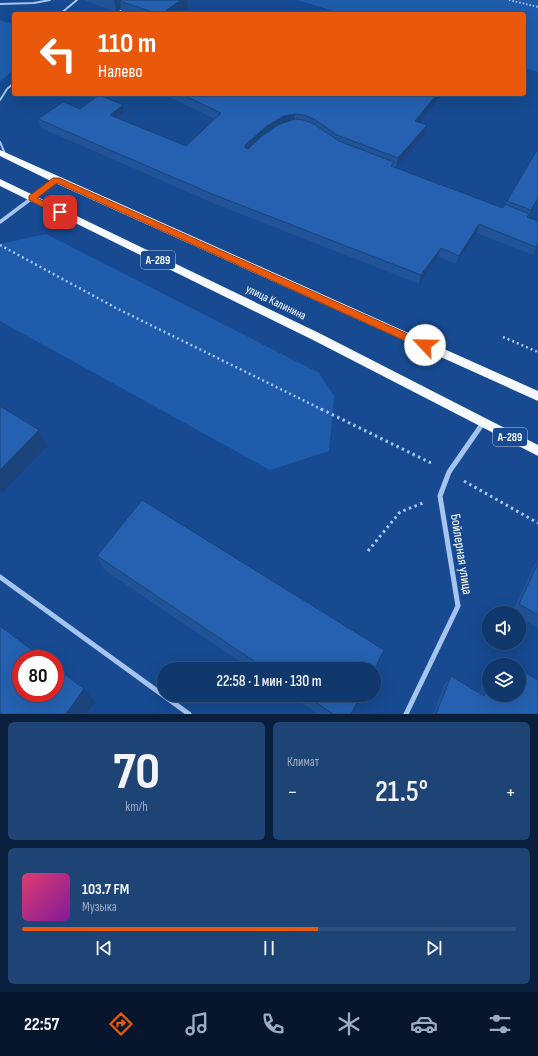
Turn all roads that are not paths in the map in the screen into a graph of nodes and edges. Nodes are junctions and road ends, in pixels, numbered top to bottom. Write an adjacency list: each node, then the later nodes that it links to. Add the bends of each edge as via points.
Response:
1 (50, 0): 3 (lane)
2 (77, 0): 5 (lane)
3 (0, 4)
4 (127, 7): 6 (lane)
5 (62, 12)
6 (119, 12)
7 (12, 85): 8 (lane)
8 (0, 100)
9 (0, 142): 10 (lane)
10 (3, 155): 11 (highway, улица Калинина / А-289)
11 (56, 180): 13 (street); 15 (highway, улица Калинина / А-289)
12 (0, 182): 13 (highway, улица Калинина / А-289)
13 (31, 198): 14 (street); 16 (highway, улица Калинина / А-289, via 317,337)
14 (0, 222)
15 (538, 396)
16 (483, 423): 17 (highway, улица Калинина / А-289); 20 (street, Бойлерная улица, via 449,472 440,496 458,606)
17 (538, 451)
18 (0, 577): 19 (street)
19 (189, 714)
20 (406, 714)

